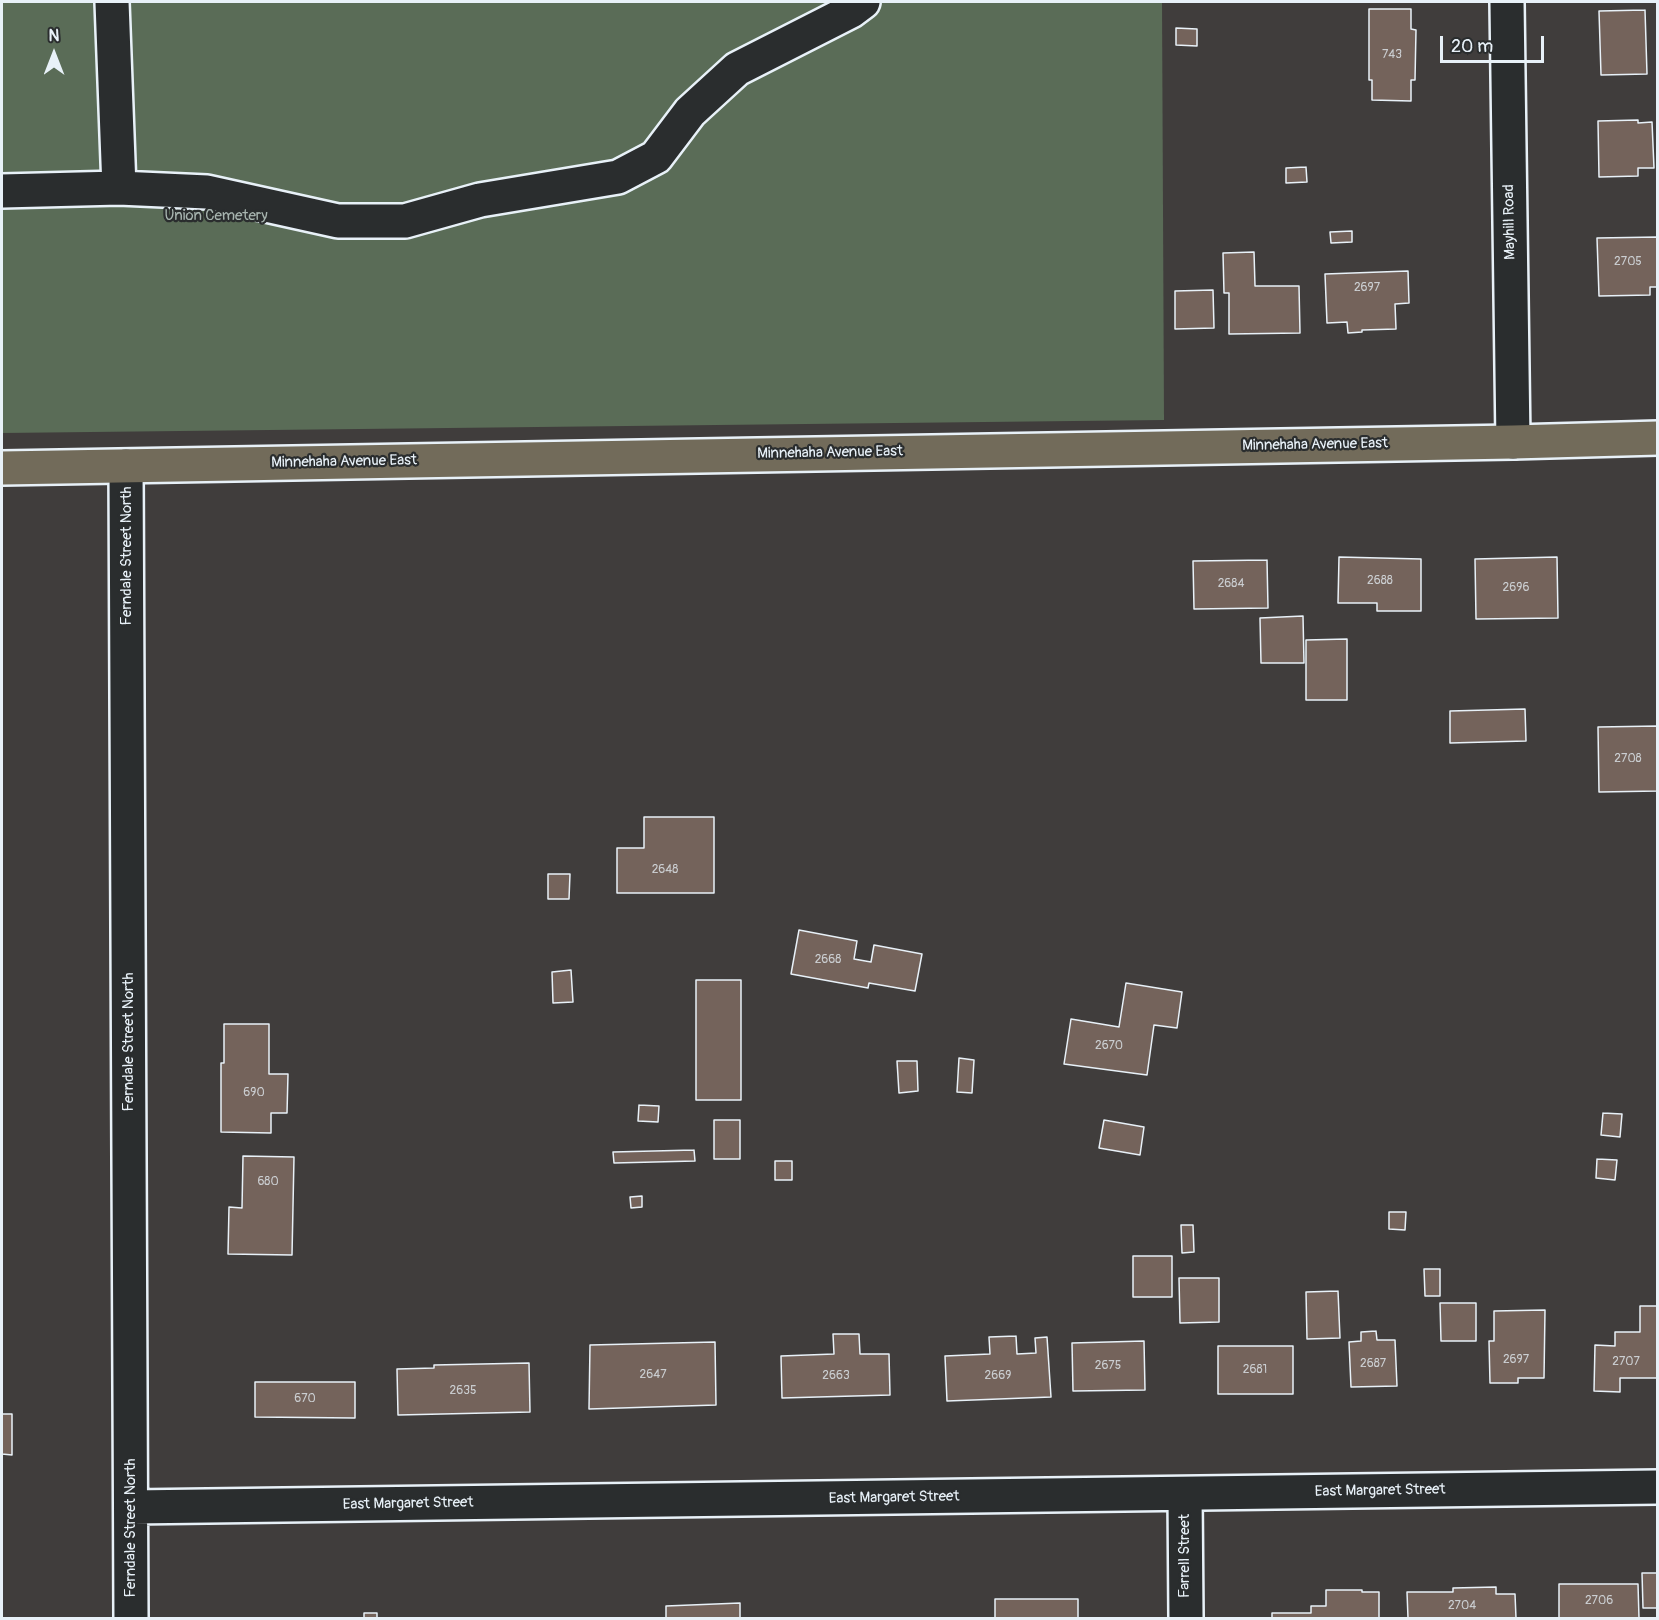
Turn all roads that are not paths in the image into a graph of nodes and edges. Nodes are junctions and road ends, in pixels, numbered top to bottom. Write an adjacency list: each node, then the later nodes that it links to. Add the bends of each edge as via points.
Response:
1 (112, 2): 4 (street)
2 (863, 2): 4 (street, via 737,69 690,112 656,157 618,177 480,200 405,221 338,221 207,192)
3 (1507, 2): 7 (street, Mayhill Road)
4 (118, 188): 5 (street)
5 (2, 191)
6 (1658, 438): 7 (main road, Minnehaha Avenue East)
7 (1513, 441): 8 (main road, Minnehaha Avenue East)
8 (126, 466): 9 (main road, Minnehaha Avenue East); 12 (street, Ferndale Street North)
9 (2, 468)
10 (1658, 1487): 11 (street, East Margaret Street)
11 (1185, 1494): 12 (street, East Margaret Street); 14 (street, Farrell Street)
12 (131, 1507): 13 (street, Ferndale Street North)
13 (131, 1618)
14 (1186, 1618)

